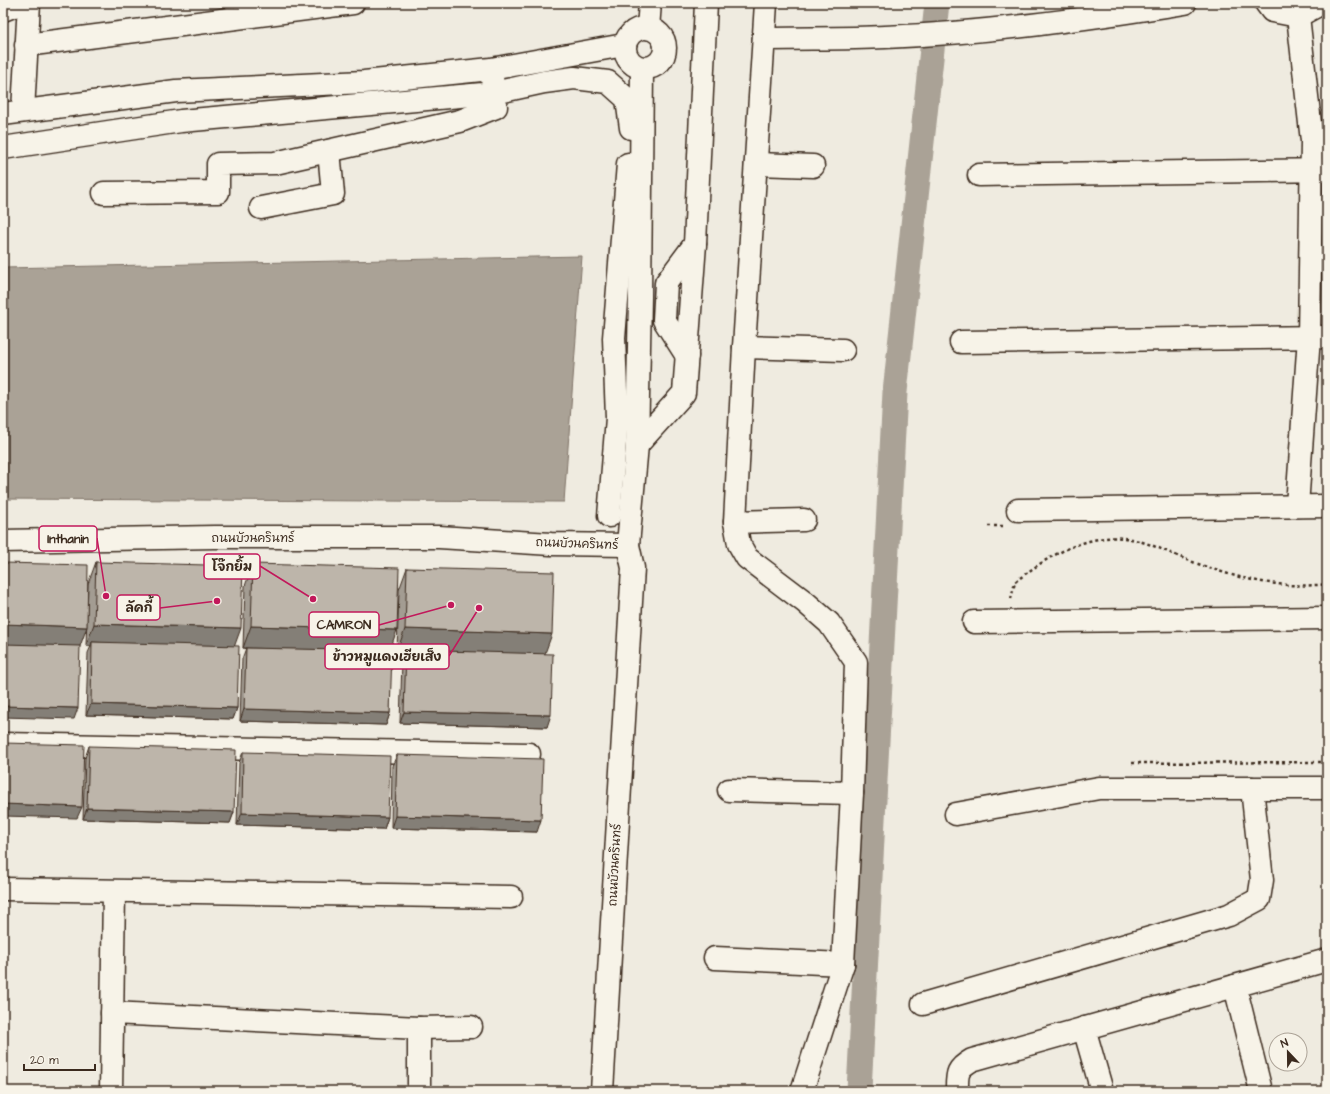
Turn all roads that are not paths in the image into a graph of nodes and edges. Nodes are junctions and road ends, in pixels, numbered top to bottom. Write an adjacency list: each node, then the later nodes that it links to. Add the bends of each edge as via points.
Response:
1 (21, 3): 10 (street)
2 (29, 3): 14 (street)
3 (354, 3): 14 (street)
4 (650, 3): 12 (street)
5 (706, 3): 32 (street, via 695,244 666,283 664,320 687,356 684,393)
6 (766, 3): 13 (street)
7 (1184, 3): 13 (street, via 1091,18 968,31 886,37)
8 (1266, 3): 11 (street, via 1272,11)
9 (1322, 3): 11 (street)
10 (3, 10)
11 (1298, 16): 24 (street, via 1312,141)
12 (648, 28): 15 (street, via 640,28 633,32 627,37); 16 (street, via 656,30 662,36 665,51 657,64 650,68)
13 (764, 39): 22 (street)
14 (26, 45): 19 (street)
15 (624, 45): 16 (street, via 628,60); 17 (street)
16 (642, 68): 32 (street)
17 (491, 69): 18 (street); 19 (street, via 364,82 176,91)
18 (494, 93): 20 (street, via 181,121); 21 (street, via 496,107 460,121); 36 (street, via 574,78 608,82 627,99 631,127 614,338 617,418)
19 (13, 112)
20 (3, 148)
21 (329, 151): 26 (street, via 275,163 218,164 218,192); 27 (street, via 333,194)
22 (756, 164): 23 (street); 30 (street)
23 (813, 166)
24 (1319, 170): 25 (street); 28 (street)
25 (978, 175)
26 (104, 193)
27 (262, 208)
28 (1318, 337): 29 (street); 33 (street)
29 (961, 342)
30 (744, 347): 31 (street); 38 (street)
31 (843, 350)
32 (637, 445): 40 (street)
33 (1297, 506): 34 (street); 35 (street)
34 (1327, 506)
35 (1018, 510)
36 (609, 516)
37 (804, 520): 38 (street)
38 (735, 522): 48 (street, via 739,544 747,558 829,623 856,662)
39 (3, 541): 40 (street, ถนนบัวนครินทร์, via 439,537 551,544)
40 (628, 545): 64 (street, ถนนบัวนครินทร์, via 633,568)
41 (1327, 618): 42 (street)
42 (974, 622)
43 (3, 744): 44 (street)
44 (530, 754)
45 (1252, 788): 46 (street); 49 (street, via 1099,788); 57 (street, via 1262,880 1259,899 1229,915)
46 (1327, 788)
47 (729, 790): 48 (street)
48 (852, 793): 55 (street)
49 (956, 814)
50 (3, 889): 51 (street)
51 (114, 892): 52 (street); 58 (street)
52 (510, 897)
53 (715, 958): 55 (street)
54 (1327, 960): 56 (street)
55 (843, 964): 65 (street)
56 (1235, 986): 61 (street); 68 (street)
57 (923, 1004)
58 (112, 1013): 60 (street); 62 (street)
59 (471, 1027): 60 (street)
60 (419, 1028): 63 (street)
61 (1084, 1028): 66 (street, via 972,1060 962,1066 957,1074); 67 (street)
62 (111, 1091)
63 (419, 1091)
64 (602, 1091)
65 (802, 1091)
66 (957, 1091)
67 (1102, 1091)
68 (1261, 1091)

